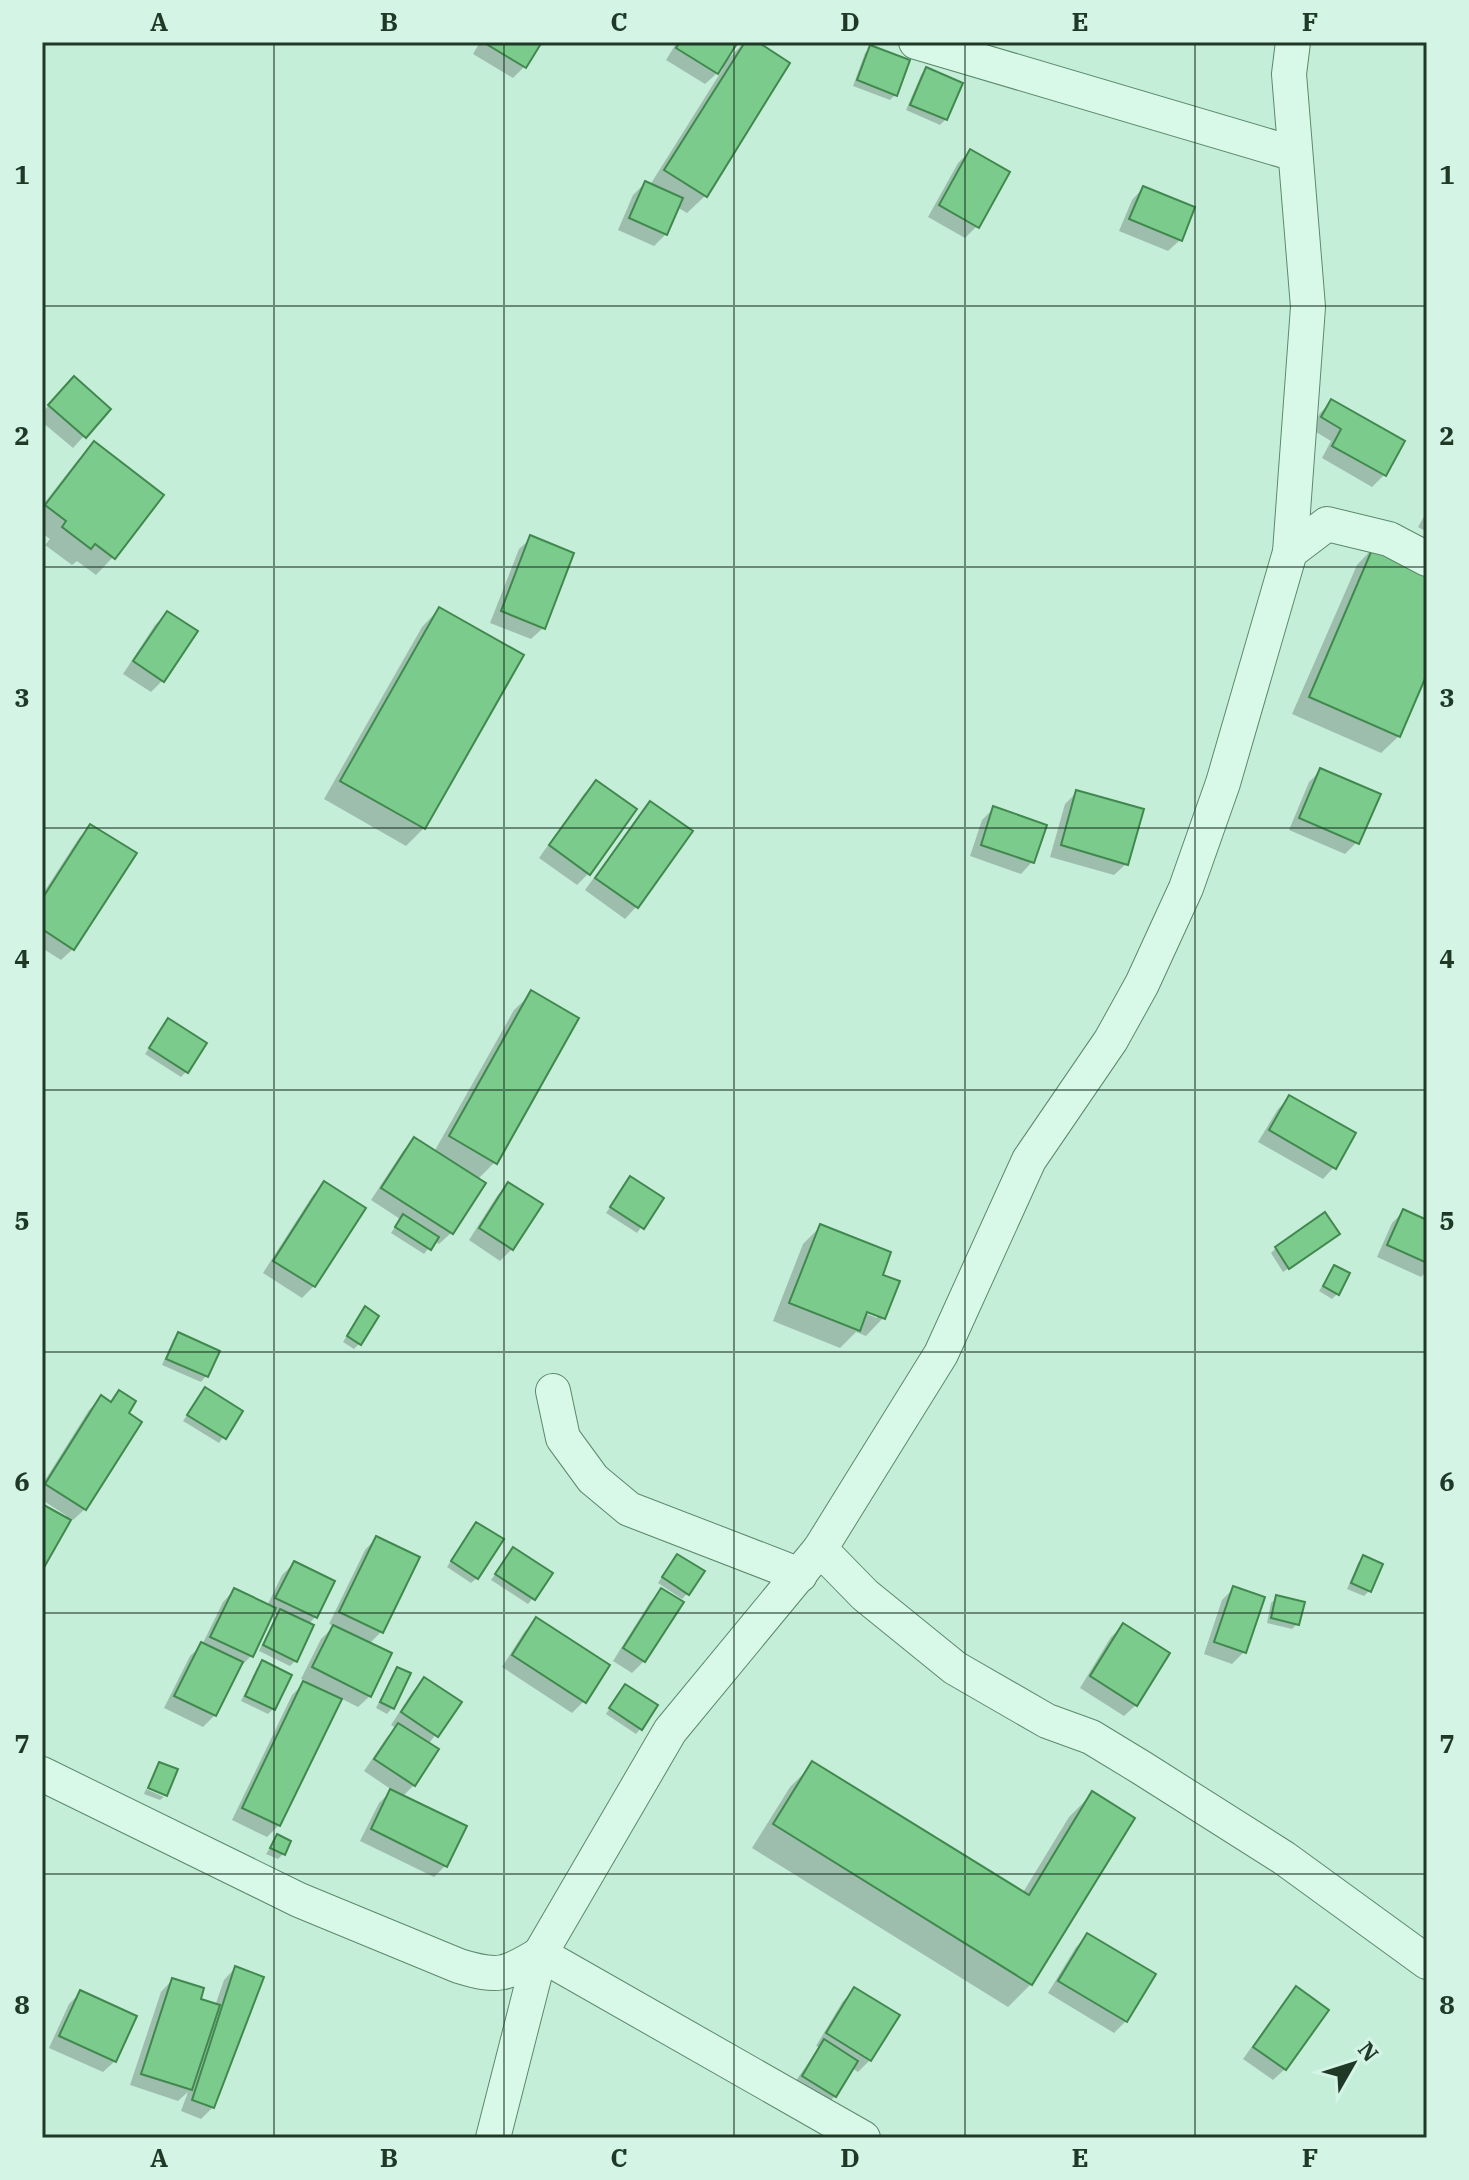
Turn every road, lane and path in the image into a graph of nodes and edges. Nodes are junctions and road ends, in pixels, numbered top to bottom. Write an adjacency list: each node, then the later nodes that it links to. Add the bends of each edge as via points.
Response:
1 (916, 42): 3 (street)
2 (1293, 42): 3 (street, via 1289,74)
3 (1295, 154): 4 (street, via 1308,307)
4 (1290, 552): 5 (street, via 1327,524 1389,539); 7 (street, via 1223,783 1186,888 1142,984 1111,1040 1029,1160 941,1354)
5 (1427, 559)
6 (553, 1391): 7 (street, via 563,1438 593,1479 629,1509)
7 (810, 1562): 9 (street, via 670,1731); 10 (street, via 865,1595 955,1668 1142,1768 1284,1858)
8 (42, 1774): 9 (street, via 299,1900 459,1966 482,1973 511,1972)
9 (540, 1954): 11 (street); 12 (street)
10 (1427, 1962)
11 (493, 2138)
12 (863, 2138)

